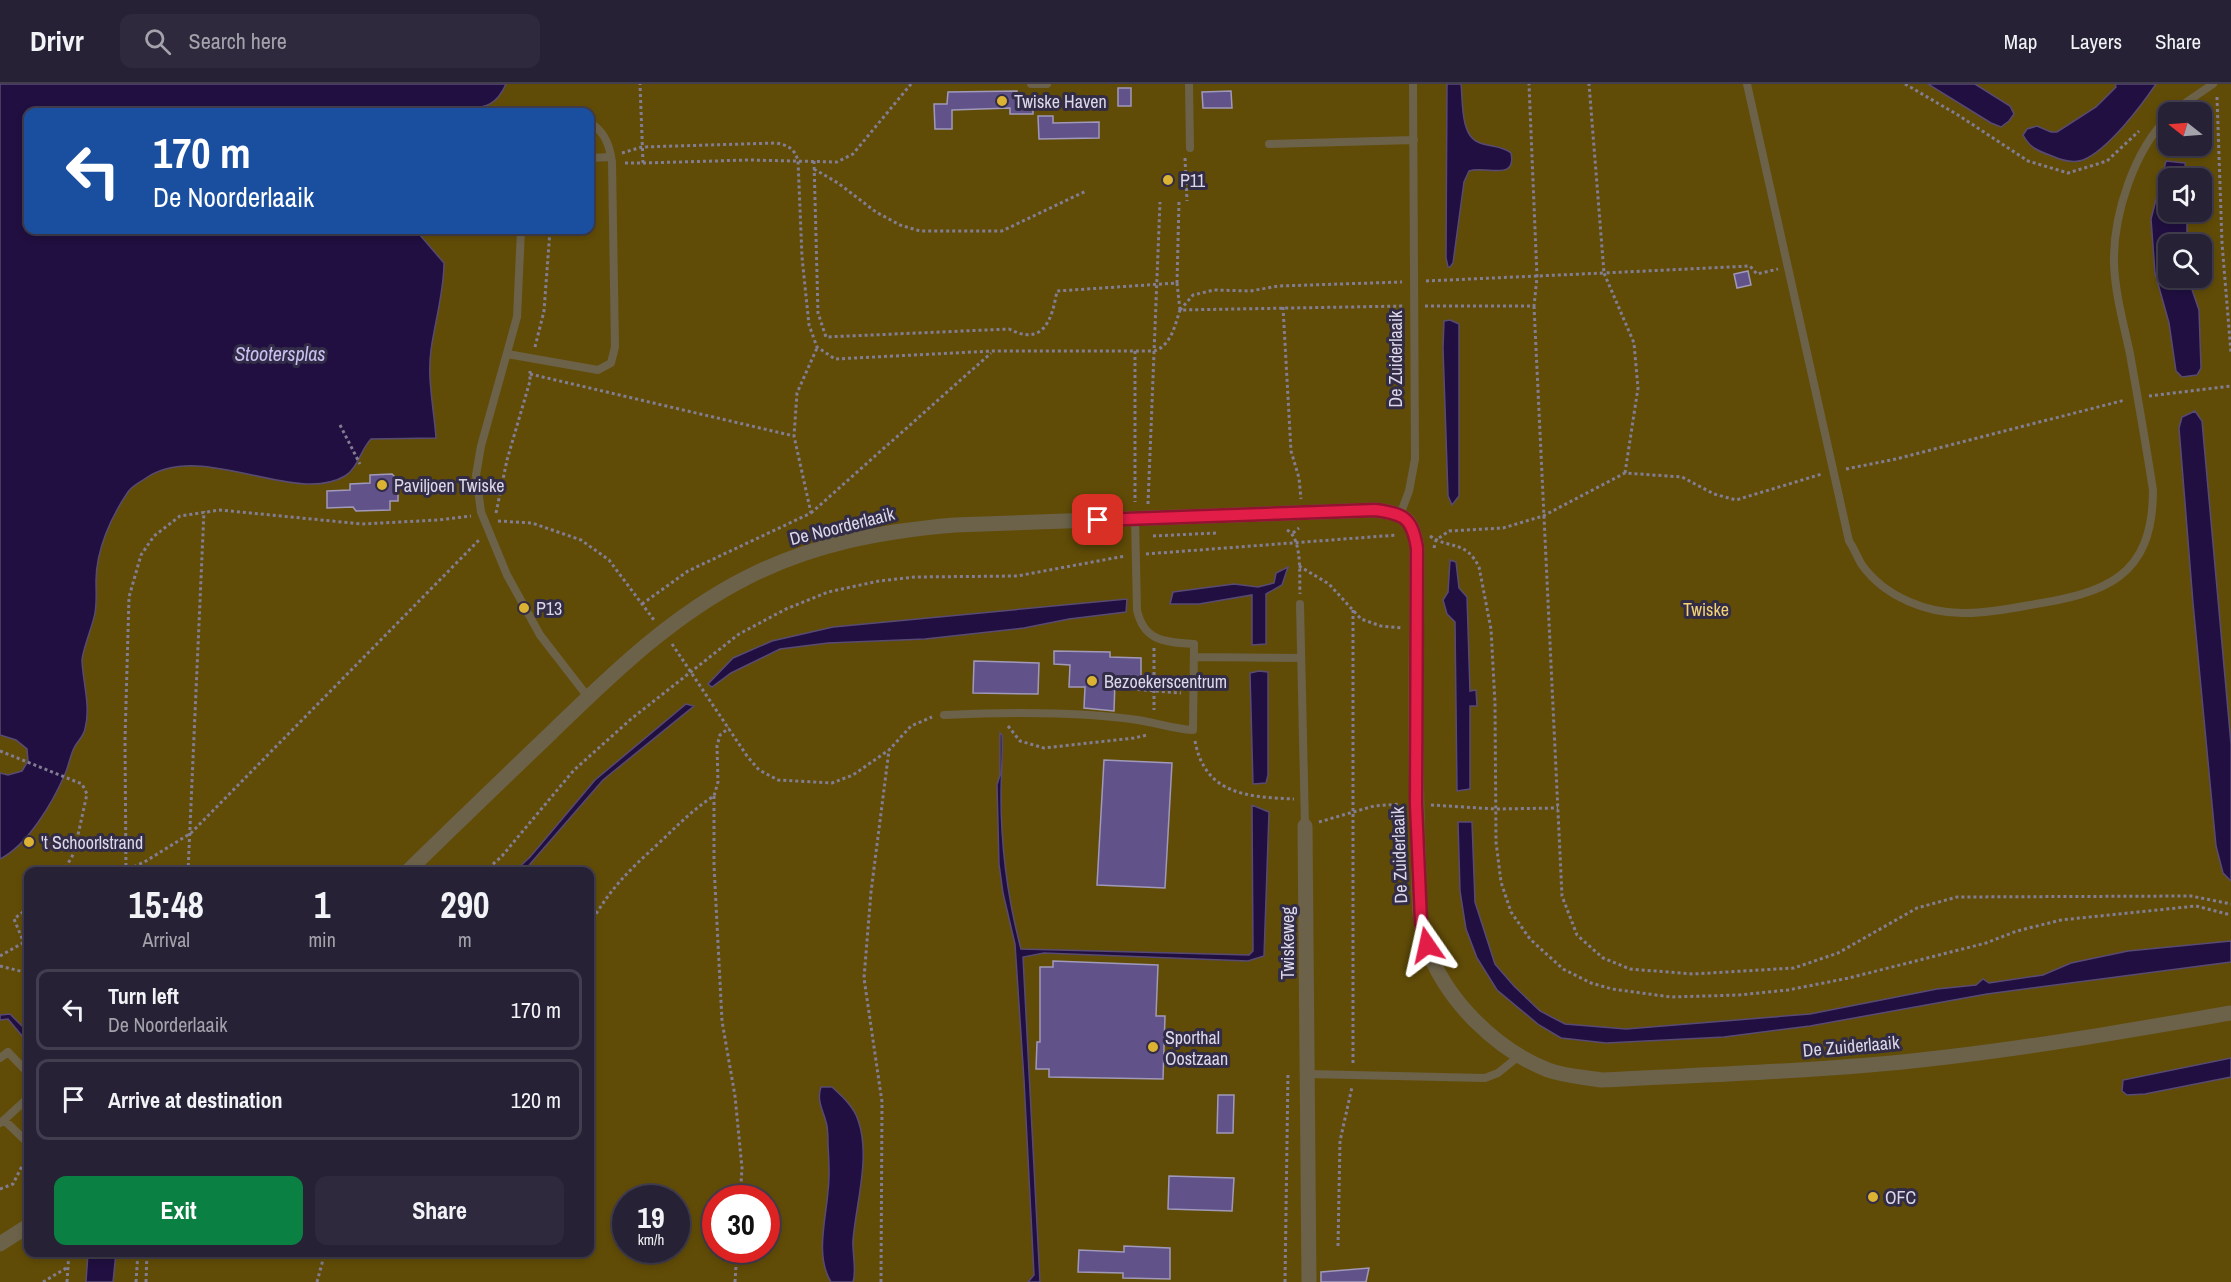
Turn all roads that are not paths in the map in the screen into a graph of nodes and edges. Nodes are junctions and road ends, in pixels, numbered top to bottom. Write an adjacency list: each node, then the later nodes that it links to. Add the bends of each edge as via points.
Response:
1 (1031, 84): 2 (lane)
2 (1047, 84)
3 (1189, 84): 12 (lane)
4 (1413, 84): 10 (lane, De Zuiderlaaik)
5 (1747, 84): 9 (lane, via 1849,541 1878,582 1895,595 1941,612 1966,614 2094,592 2126,570 2149,534 2153,490 2114,264 2119,223 2135,165)
6 (2213, 84): 7 (lane)
7 (2187, 102)
8 (594, 125): 14 (lane, via 604,136)
9 (2158, 127)
10 (1414, 140): 11 (lane); 17 (lane, De Zuiderlaaik, via 1415,459)
11 (1269, 144)
12 (1188, 148)
13 (594, 158): 14 (lane)
14 (611, 160): 16 (lane, via 615,347 611,363 598,370)
15 (521, 234): 16 (lane, via 517,317)
16 (507, 354): 22 (lane, via 476,475 481,512 507,576 540,635)
17 (1400, 514): 18 (street, De Noorderlaaik, via 1375,510); 27 (street, De Zuiderlaaik, via 1413,528 1417,548 1416,804 1421,922 1427,945 1451,992 1474,1018)
18 (1142, 518): 20 (lane, via 1137,554 1140,622 1154,638 1194,644); 22 (street, De Noorderlaaik, via 908,529 825,546 715,595 646,646)
19 (1300, 604): 21 (lane, Twiskeweg)
20 (1194, 657): 21 (lane); 23 (lane, via 1193,730 1129,719 1048,714)
21 (1301, 658): 24 (lane, Twiskeweg)
22 (588, 697): 25 (street, De Noorderlaaik)
23 (944, 715)
24 (1305, 826): 30 (street, Twiskeweg)
25 (412, 867)
26 (2231, 1012): 27 (street, De Zuiderlaaik, via 1945,1058 1789,1070 1601,1080 1548,1070)
27 (1519, 1056): 30 (lane, via 1485,1078)
28 (0, 1058): 29 (lane, via 8,1052)
29 (24, 1069)
30 (1307, 1074): 36 (street, Twiskeweg)
31 (24, 1102): 32 (lane)
32 (2, 1121): 33 (lane)
33 (24, 1140)
34 (24, 1229): 35 (street)
35 (0, 1244)
36 (1309, 1282)

